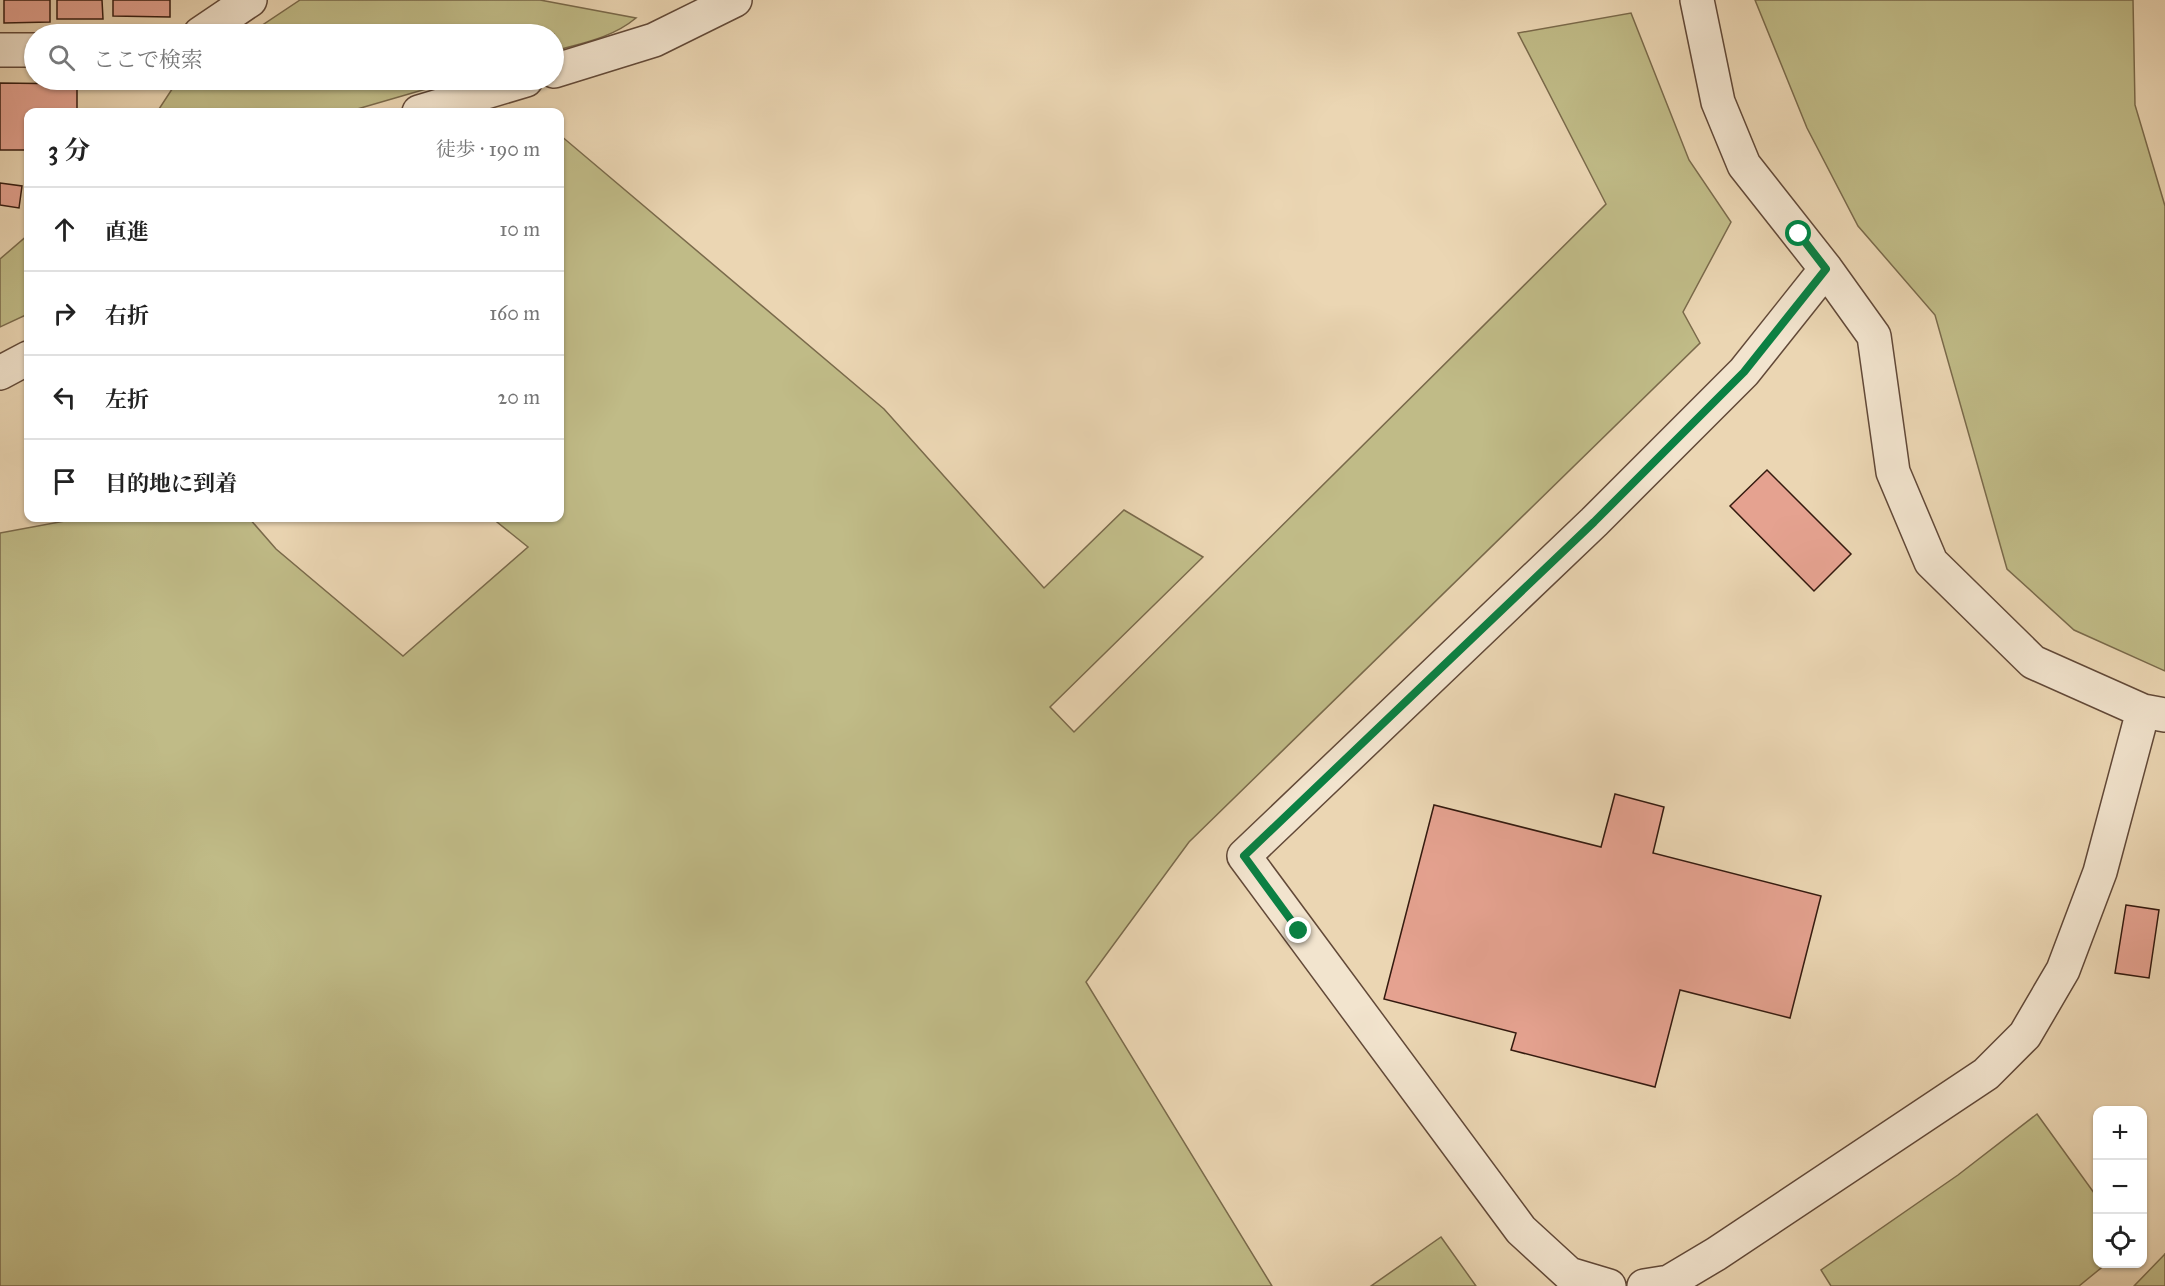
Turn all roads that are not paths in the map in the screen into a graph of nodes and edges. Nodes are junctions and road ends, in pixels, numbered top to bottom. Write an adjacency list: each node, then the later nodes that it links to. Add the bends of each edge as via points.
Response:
1 (250, 0): 4 (street)
2 (735, 0): 7 (street, via 654,40)
3 (1697, 0): 10 (street, via 1718,102 1744,165)
4 (215, 24)
5 (0, 50): 6 (street)
6 (24, 50)
7 (564, 68)
8 (493, 90): 9 (street)
9 (432, 108)
10 (1826, 269): 13 (street, via 1874,336 1893,472 1931,562 2033,662); 14 (street, via 1744,372 1594,522 1244,856 1521,1230 1569,1274)
11 (24, 360): 12 (street)
12 (0, 372)
13 (2154, 713): 15 (street, via 2062,970 2025,1035 1986,1074 1716,1254 1669,1282)
14 (1609, 1286)
15 (1644, 1286)

